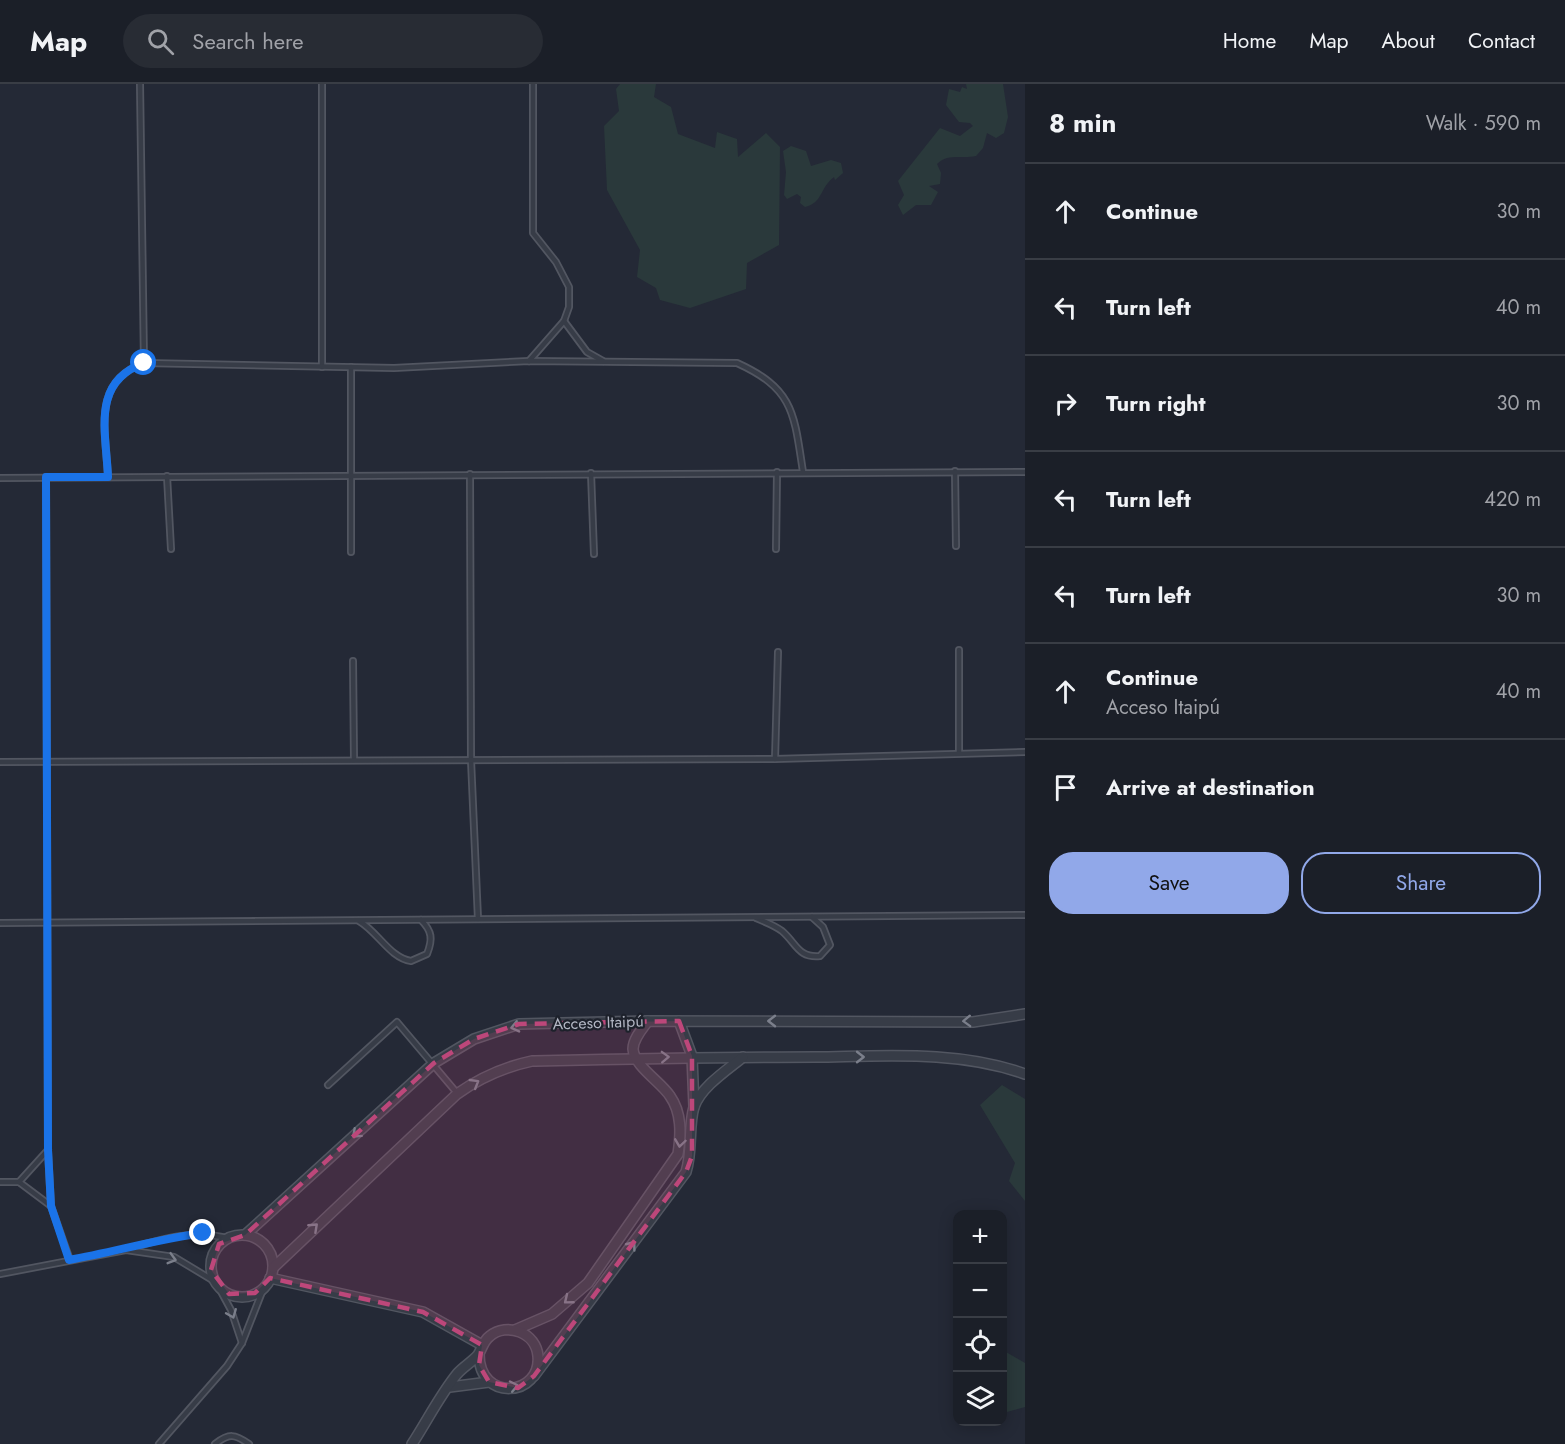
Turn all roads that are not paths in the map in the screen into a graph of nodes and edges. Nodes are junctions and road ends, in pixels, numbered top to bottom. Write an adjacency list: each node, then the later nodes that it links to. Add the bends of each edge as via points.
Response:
1 (140, 84): 7 (lane)
2 (322, 84): 8 (lane)
3 (533, 84): 4 (lane, via 533,232 569,287)
4 (564, 321): 5 (lane); 6 (lane, via 587,352)
5 (529, 361): 6 (lane); 9 (lane)
6 (604, 362): 12 (lane, via 737,363 763,375 780,390 788,405)
7 (144, 363): 8 (lane); 19 (lane, via 128,369 107,394)
8 (322, 367): 9 (lane)
9 (351, 368): 16 (lane)
10 (955, 471): 12 (lane); 13 (lane); 21 (lane)
11 (777, 472): 12 (lane); 14 (lane); 23 (lane)
12 (803, 472)
13 (1025, 472)
14 (591, 473): 15 (lane); 25 (lane)
15 (470, 474): 16 (lane); 33 (lane)
16 (351, 475): 17 (lane); 24 (lane)
17 (167, 476): 19 (lane); 22 (lane)
18 (46, 477): 19 (lane); 20 (lane); 35 (lane)
19 (108, 477)
20 (0, 478)
21 (957, 546)
22 (171, 549)
23 (776, 549)
24 (351, 552)
25 (594, 554)
26 (959, 650): 30 (lane)
27 (778, 652): 31 (lane)
28 (353, 661): 32 (lane)
29 (1025, 752): 30 (lane)
30 (959, 753): 31 (lane)
31 (775, 759): 33 (lane)
32 (354, 760): 33 (lane); 35 (lane)
33 (471, 760): 40 (lane)
34 (0, 762): 35 (lane)
35 (47, 762): 42 (lane)
36 (1025, 915): 38 (lane)
37 (753, 917): 38 (lane); 38 (lane, via 783,932 808,957 820,956 830,945 823,927); 40 (lane)
38 (812, 917)
39 (420, 919): 40 (lane); 41 (lane); 41 (lane, via 432,939 427,954 411,961 399,957 370,927)
40 (478, 919)
41 (357, 920): 42 (lane)
42 (47, 922): 43 (lane); 55 (lane)
43 (0, 923)
44 (1025, 1014): 46 (street, Acceso Itaipú, one-way to 46, via 973,1022)
45 (648, 1021): 46 (street, Acceso Itaipú); 49 (street, via 634,1041); 50 (street, Acceso Itaipú, one-way to 50, via 519,1024 474,1039)
46 (679, 1021): 47 (street)
47 (692, 1056): 48 (street); 49 (street, one-way to 47); 54 (street)
48 (743, 1057): 51 (street, one-way to 51, via 923,1056 969,1061); 54 (street, via 721,1075)
49 (636, 1058): 53 (street, one-way to 49, via 506,1067 524,1063); 68 (street, one-way to 68, via 670,1096 677,1110 681,1133 678,1154 588,1283 552,1314)
50 (434, 1063): 52 (lane, via 397,1022); 53 (lane); 59 (street, Acceso Itaipú, one-way to 59)
51 (1025, 1074)
52 (328, 1084)
53 (457, 1094): 63 (street, one-way to 53)
54 (694, 1107): 71 (street, one-way to 54, via 687,1172 692,1156)
55 (48, 1150): 57 (lane); 58 (lane)
56 (0, 1182): 57 (lane)
57 (19, 1182): 58 (lane)
58 (51, 1206): 62 (lane)
59 (245, 1235): 60 (street); 63 (street, via 265,1245)
60 (228, 1238): 61 (lane, via 203,1233 164,1238); 66 (street, via 219,1244 211,1260)
61 (126, 1250): 62 (lane); 66 (lane, one-way to 66, via 174,1257)
62 (69, 1260): 64 (lane)
63 (273, 1268): 65 (street)
64 (0, 1274)
65 (270, 1278): 67 (street); 70 (street, via 423,1312)
66 (216, 1283): 67 (street, via 229,1294 244,1296); 69 (lane, one-way to 69, via 231,1310)
67 (264, 1287): 69 (lane)
68 (515, 1330): 70 (street, via 496,1332); 71 (street, via 524,1333 536,1348 539,1357)
69 (242, 1343): 74 (lane, via 227,1366)
70 (480, 1350): 72 (street, via 479,1365); 73 (street)
71 (534, 1376): 72 (street, one-way to 71, via 507,1389 527,1383)
72 (489, 1382): 73 (street)
73 (450, 1386): 77 (street)
74 (159, 1444)
75 (215, 1444): 76 (lane, via 237,1435)
76 (249, 1444)
77 (412, 1444)

